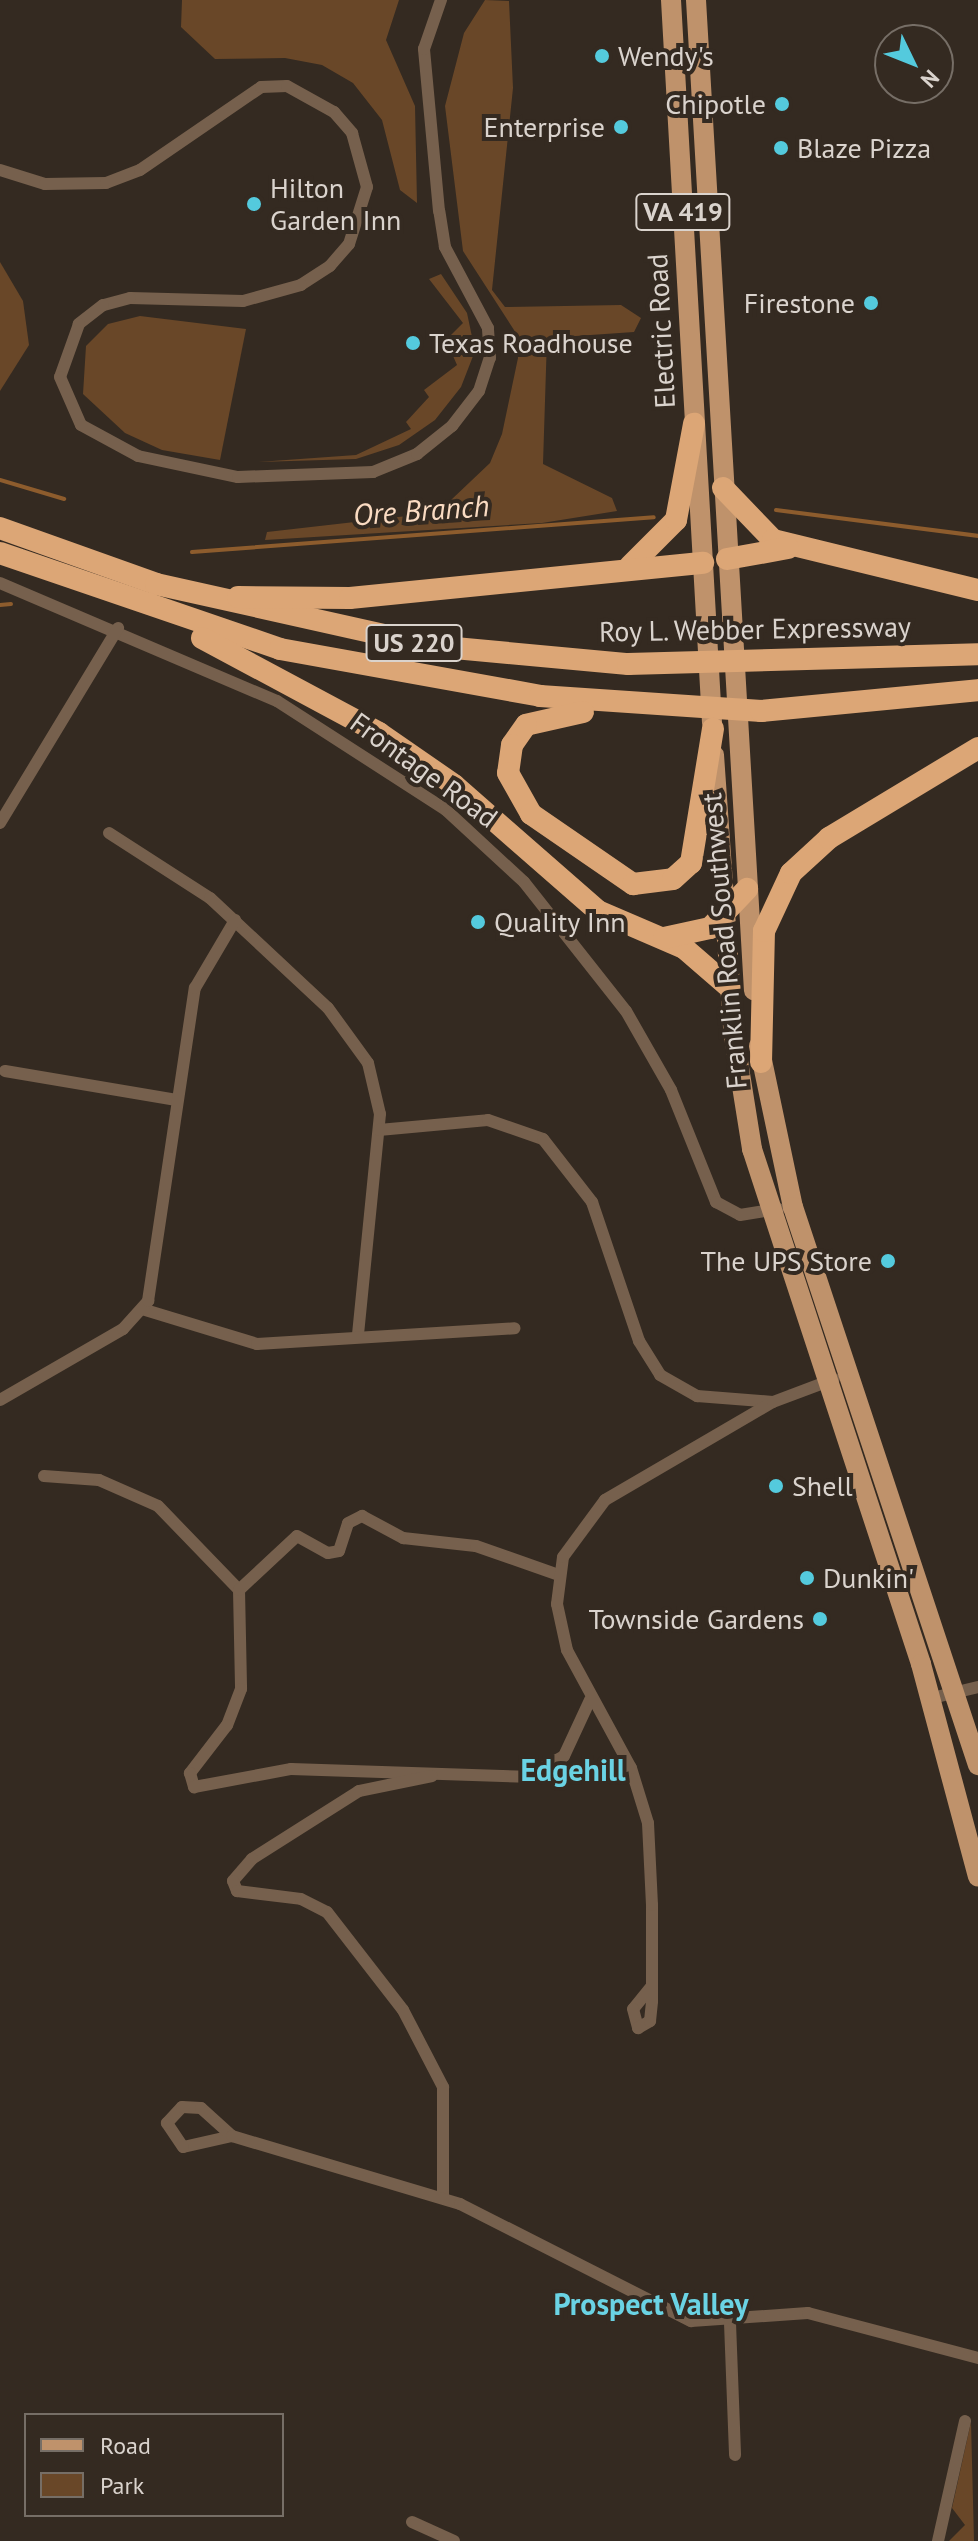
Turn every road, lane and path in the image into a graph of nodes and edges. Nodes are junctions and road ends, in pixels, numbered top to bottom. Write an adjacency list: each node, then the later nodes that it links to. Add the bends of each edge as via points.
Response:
1 (441, 0): 4 (street, via 424,49 439,211 445,247 488,328 490,358 479,391 452,426 417,454 373,472 238,477 138,456 81,425 60,377 79,324 103,305 130,298 243,301 301,285 330,266 349,244 367,187 352,133 334,112 287,86 261,87 140,170 106,183 45,184)
2 (671, 0): 5 (main road, Electric Road / VA 419)
3 (696, 0): 6 (main road, Electric Road / VA 419)
4 (0, 170)
5 (694, 424): 11 (main road, Electric Road / VA 419); 12 (highway, via 676,520)
6 (723, 488): 8 (highway, via 773,540); 10 (main road, VA 419)
7 (0, 528): 14 (highway, US 220)
8 (801, 550): 10 (highway, via 765,548); 15 (highway)
9 (0, 553): 16 (highway, US 220)
10 (727, 559): 11 (main road); 25 (main road, Franklin Road Southwest)
11 (703, 563): 12 (highway); 21 (main road, VA 419)
12 (630, 566): 14 (highway, via 350,598 245,598)
13 (0, 583): 17 (street, Frontage Road)
14 (156, 584): 18 (highway, Roy L. Webber Expressway / US 220, via 433,646 677,665)
15 (978, 590)
16 (125, 602): 20 (highway, US 220, via 331,661); 28 (highway, via 379,733 454,785 598,911)
17 (118, 628): 23 (street); 35 (street, Frontage Road, via 313,720 413,785 486,844 562,925 626,1011 671,1090 716,1202 733,1214)
18 (978, 654)
19 (978, 690): 20 (highway, US 220, via 761,711)
20 (613, 705): 21 (highway, via 526,725 512,745 508,773 531,814 633,884 673,879 691,863)
21 (713, 729): 26 (main road, VA 419)
22 (978, 748): 30 (highway, via 829,838 791,873 764,931)
23 (0, 823)
24 (109, 833): 27 (street)
25 (747, 889): 26 (highway); 30 (main road, Franklin Road Southwest)
26 (724, 918): 28 (highway, via 699,933); 29 (main road, VA 419)
27 (235, 920): 32 (street, via 199,976); 33 (street, via 356,1043 375,1082)
28 (664, 938): 29 (highway, via 708,963)
29 (729, 987): 35 (main road, Franklin Road Southwest, via 742,1100)
30 (761, 1062): 34 (main road, Franklin Road Southwest)
31 (5, 1071): 32 (street)
32 (177, 1100): 36 (street, via 155,1283)
33 (379, 1130): 38 (street); 42 (street, via 488,1120 543,1139 592,1202 639,1341 660,1375 697,1396)
34 (793, 1207): 35 (street, Frontage Road); 39 (main road, Franklin Road Southwest)
35 (768, 1211): 40 (main road, Franklin Road Southwest)
36 (142, 1309): 38 (street, via 238,1342); 41 (street, via 123,1329)
37 (515, 1328): 38 (street)
38 (358, 1335)
39 (852, 1373): 40 (street); 47 (main road, Franklin Road Southwest)
40 (828, 1381): 42 (street); 48 (main road, Franklin Road Southwest)
41 (0, 1400)
42 (773, 1402): 44 (street, via 605,1500 573,1536)
43 (44, 1476): 45 (street, via 99,1480 158,1506 196,1537)
44 (559, 1575): 45 (street, via 476,1546 403,1538 362,1516 348,1523 339,1551 328,1553 297,1536); 49 (street, via 560,1624)
45 (239, 1590): 51 (street, via 241,1689 227,1725 189,1778 199,1788 304,1768)
46 (978, 1687): 47 (street)
47 (957, 1692): 48 (street); 50 (main road, Franklin Road Southwest)
48 (932, 1698): 52 (main road, Franklin Road Southwest)
49 (590, 1700): 51 (street, via 570,1747 546,1770 483,1780); 53 (street, via 631,1768 648,1823)
50 (978, 1765)
51 (432, 1776): 55 (street, via 371,1786 340,1801 252,1859 233,1881 237,1891 301,1899 327,1912 403,2010 443,2087)
52 (978, 1877)
53 (651, 1987)
54 (232, 2136): 54 (street, via 183,2147 167,2123 174,2111 192,2106); 55 (street)
55 (443, 2198): 56 (street, via 525,2232 675,2315)
56 (730, 2323): 57 (street, via 808,2313); 59 (street)
57 (978, 2358)
58 (965, 2421): 62 (street)
59 (735, 2455)
60 (412, 2522): 61 (street)
61 (454, 2541)
62 (938, 2541)

